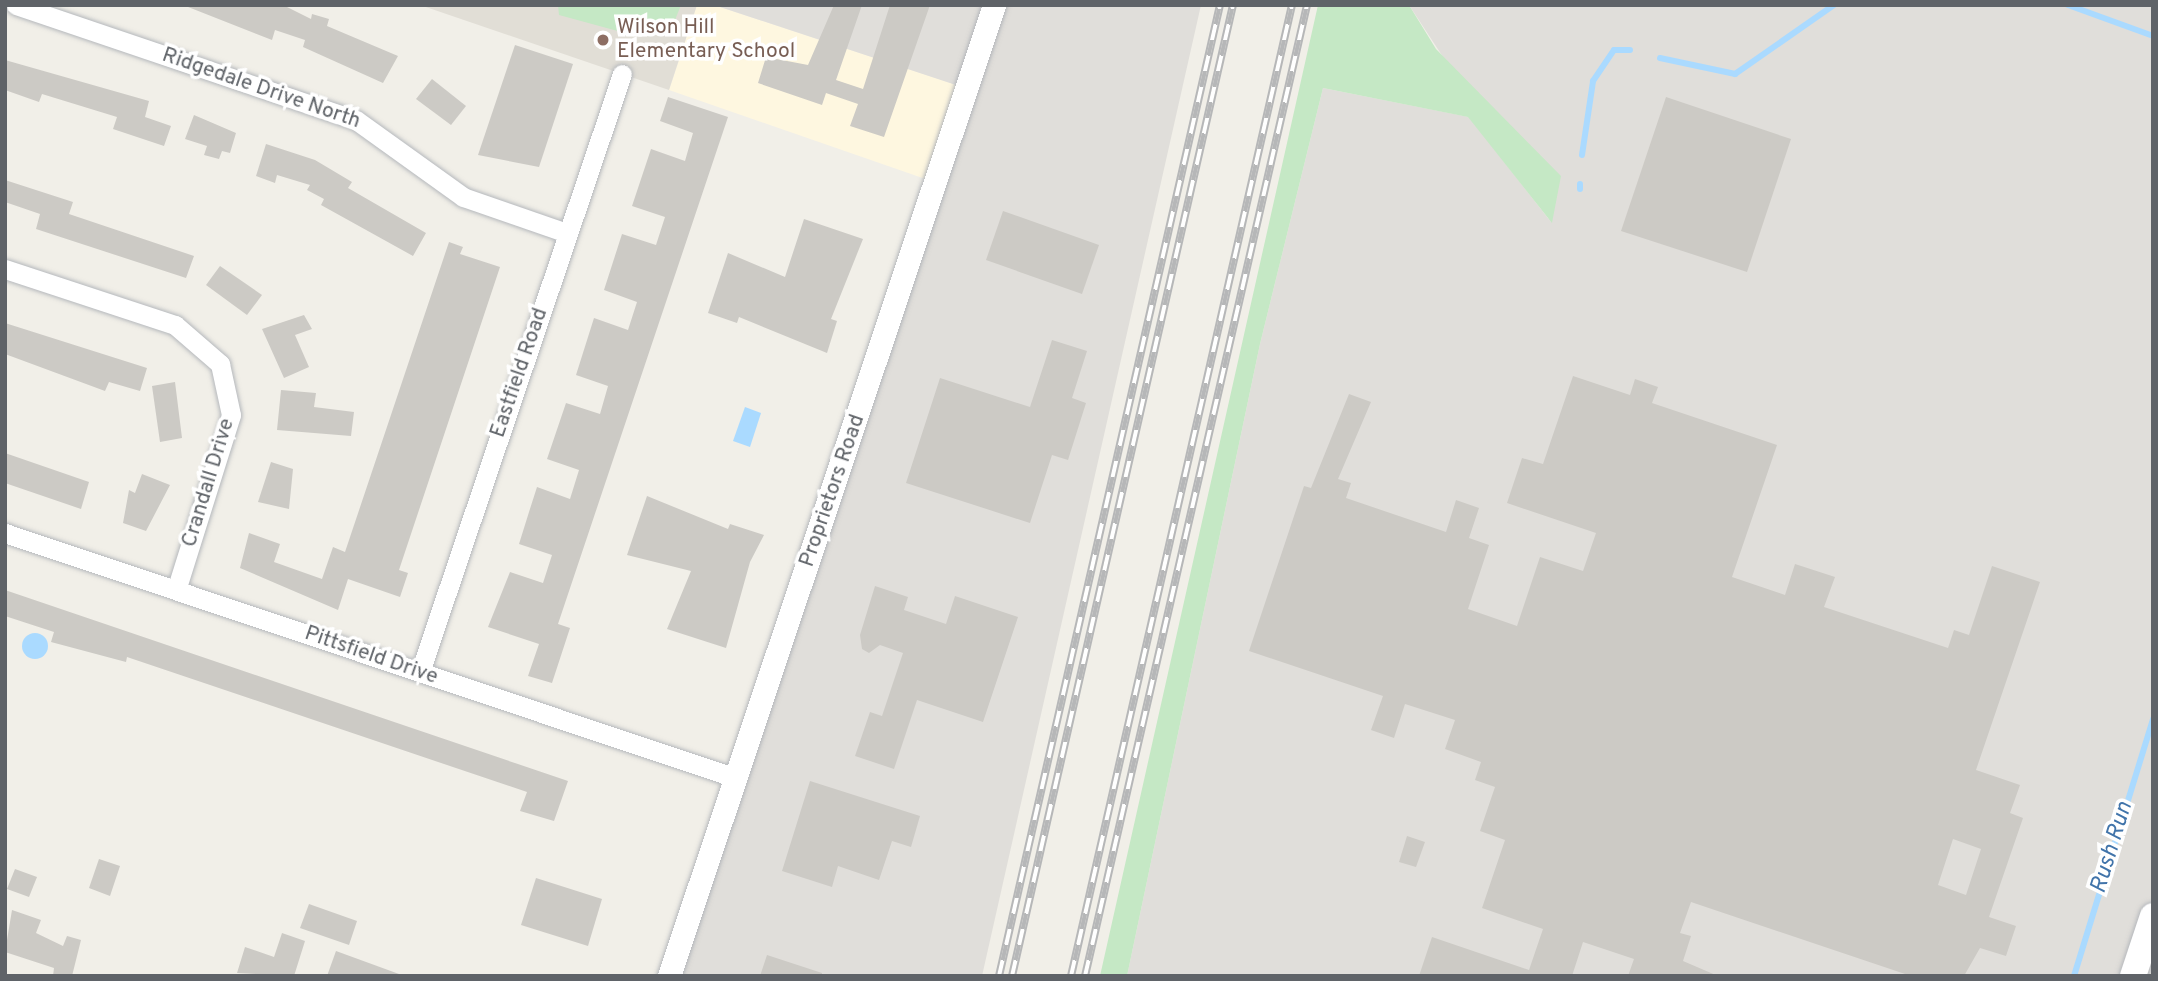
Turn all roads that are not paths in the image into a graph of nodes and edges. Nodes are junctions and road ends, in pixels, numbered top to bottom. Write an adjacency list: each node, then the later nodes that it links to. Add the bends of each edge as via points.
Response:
1 (16, 5): 4 (street, Ridgedale Drive North, via 356,120 463,197)
2 (994, 5): 9 (street, Proprietors Road)
3 (622, 74): 4 (street, Eastfield Road)
4 (567, 233): 8 (street, Eastfield Road)
5 (5, 269): 7 (street, Crandall Drive, via 175,325 220,364 232,415)
6 (5, 533): 7 (street, Pittsfield Drive)
7 (176, 590): 8 (street, Pittsfield Drive)
8 (420, 672): 9 (street, Pittsfield Drive)
9 (736, 778): 11 (street, Proprietors Road)
10 (2153, 916): 12 (main road)
11 (669, 976)
12 (2133, 976)

